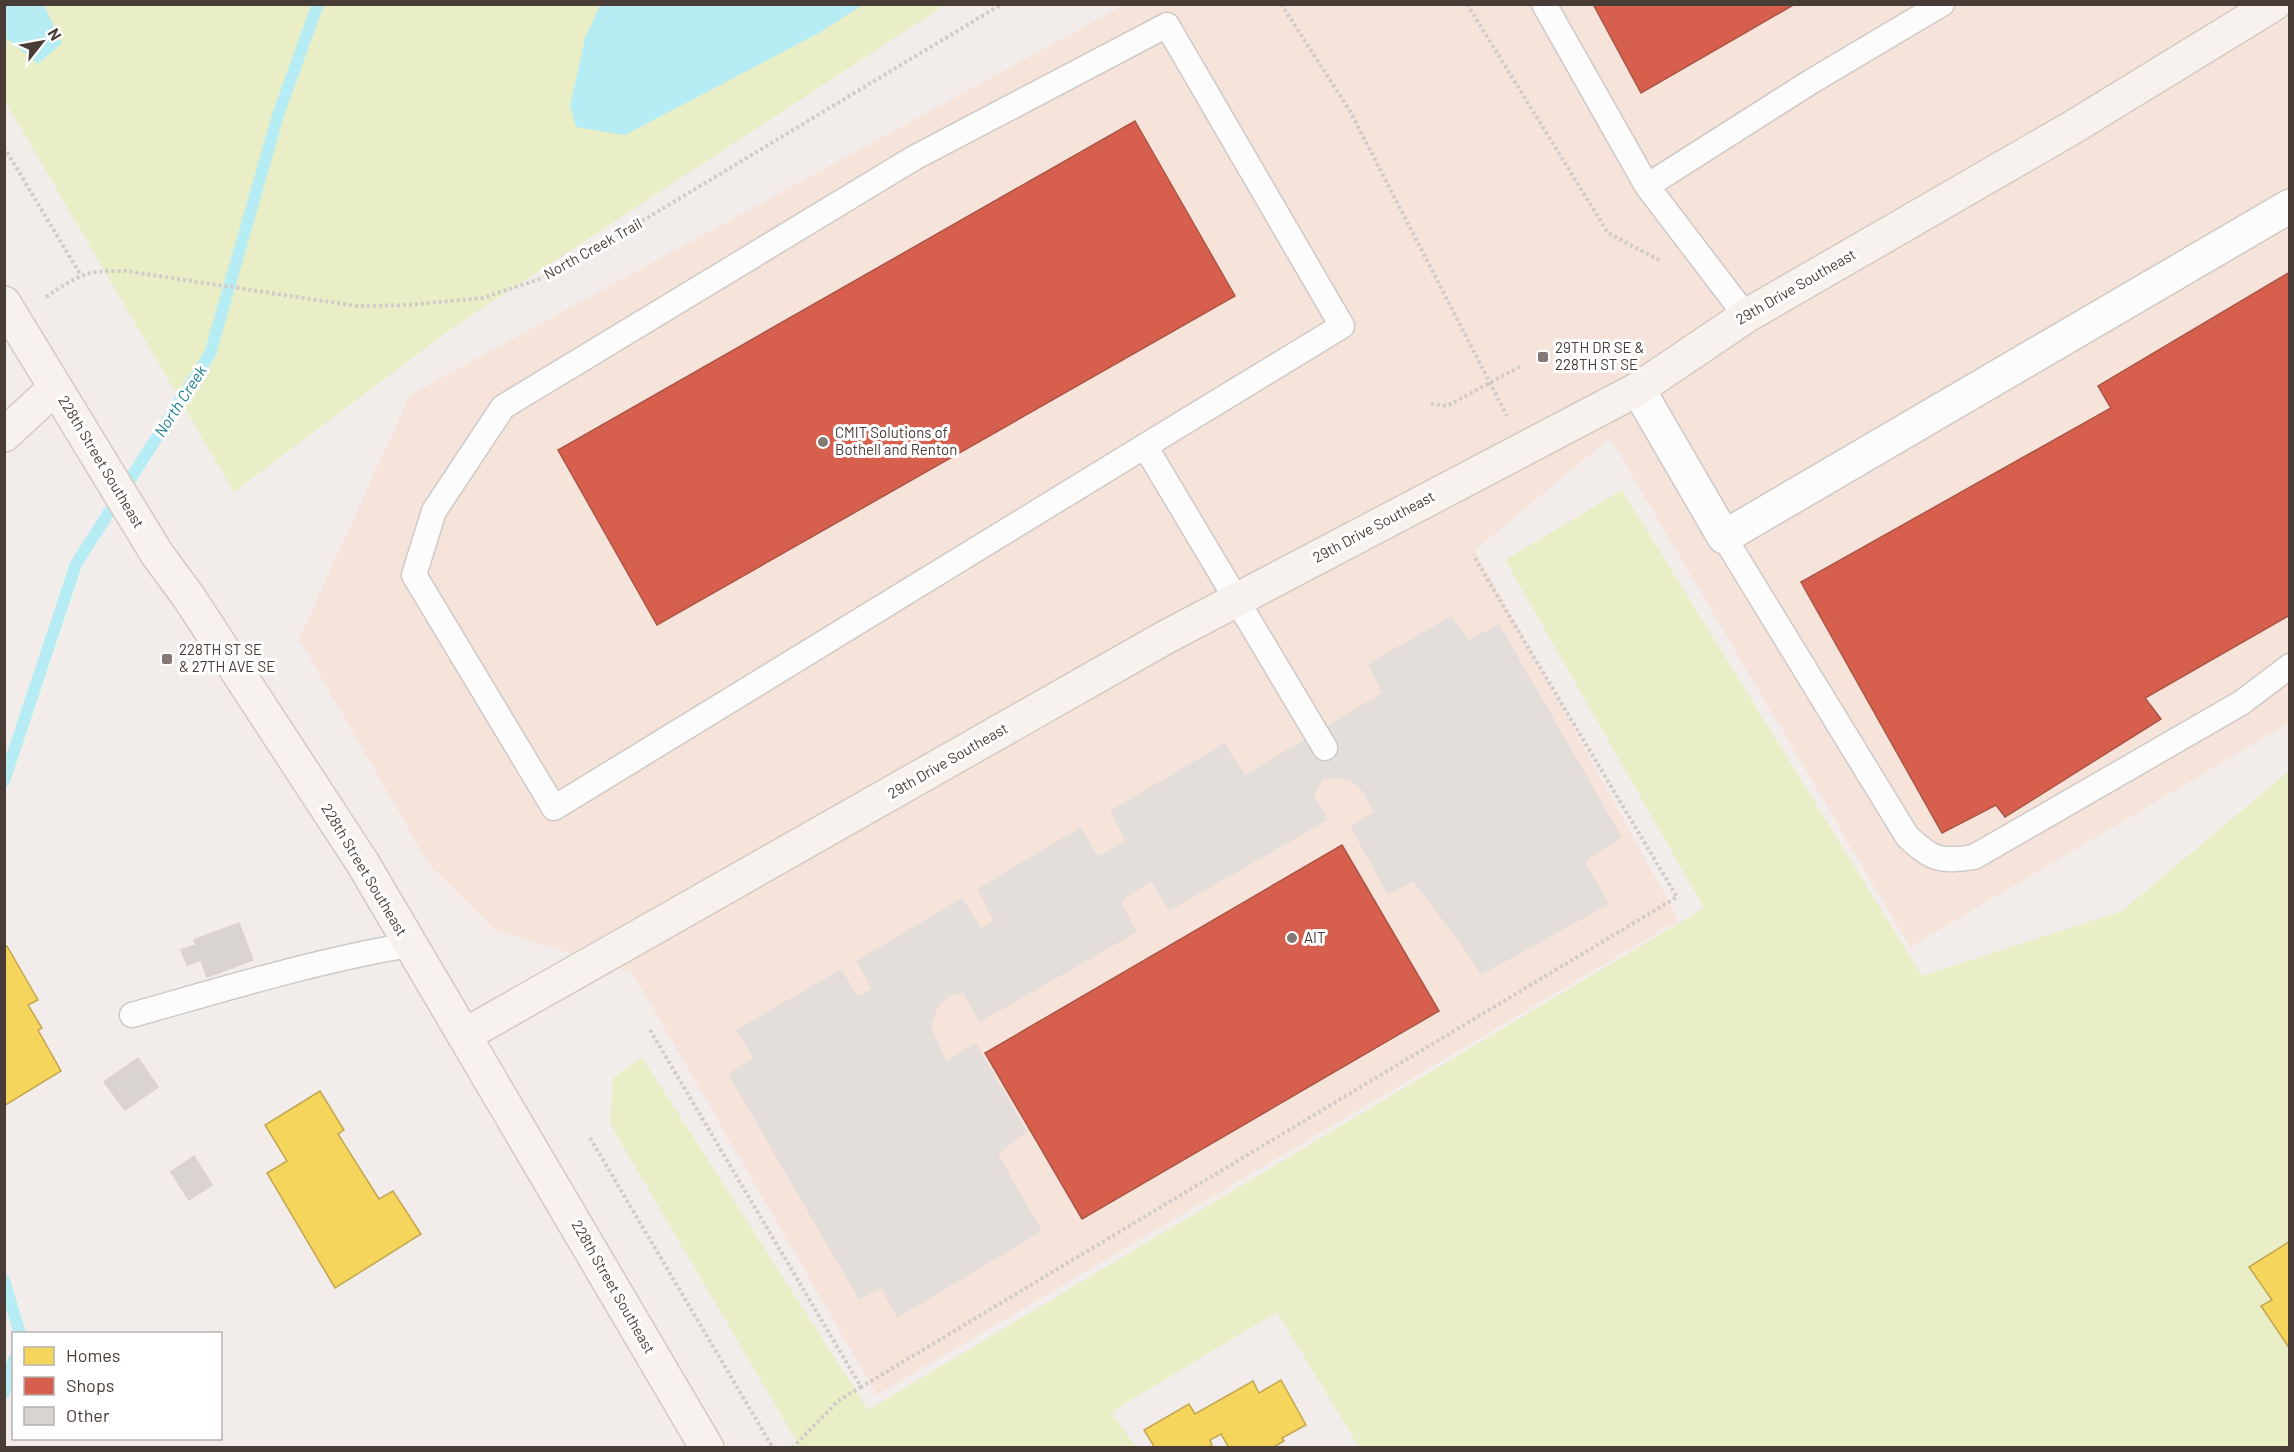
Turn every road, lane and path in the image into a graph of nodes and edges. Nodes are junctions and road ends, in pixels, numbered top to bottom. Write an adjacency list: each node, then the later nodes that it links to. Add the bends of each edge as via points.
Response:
1 (1002, 4): 11 (path, North Creek Trail, via 543,278 482,298 356,306 126,271)
2 (1281, 4): 15 (path, via 1350,111)
3 (1467, 4): 10 (path, via 1608,232)
4 (1544, 4): 8 (lane)
5 (1942, 4): 8 (lane)
6 (2274, 4): 13 (street, 29th Drive Southeast, via 2075,126)
7 (4, 147): 11 (path)
8 (1647, 186): 13 (lane)
9 (2289, 206): 22 (street)
10 (1659, 260)
11 (80, 274): 12 (path, North Creek Trail)
12 (9, 311): 16 (street, 228th Street Southeast)
13 (1746, 316): 17 (street, 29th Drive Southeast)
14 (1522, 365): 15 (path)
15 (1490, 383): 18 (path, via 1447,406); 21 (path)
16 (55, 388): 19 (street); 27 (street, 228th Street Southeast, via 157,554 362,862)
17 (1638, 389): 21 (street, 29th Drive Southeast); 22 (street)
18 (1431, 404)
19 (4, 435)
20 (1145, 446): 20 (lane, via 1342,326 1167,25 914,158 502,407 434,511 414,574 554,808); 24 (lane)
21 (1523, 449): 24 (street, 29th Drive Southeast)
22 (1724, 537): 25 (lane, via 1907,836 1926,854 1946,861 1974,857 2241,703)
23 (1473, 555): 32 (path, via 1677,897)
24 (1238, 599): 26 (lane); 30 (street, 29th Drive Southeast)
25 (2289, 666)
26 (1325, 748)
27 (409, 945): 28 (lane, via 298,968); 30 (street, 228th Street Southeast)
28 (132, 1015)
29 (650, 1030): 32 (path)
30 (465, 1035): 33 (street, 228th Street Southeast)
31 (590, 1138): 34 (path)
32 (861, 1387): 35 (path, via 838,1401)
33 (707, 1448)
34 (773, 1448)
35 (792, 1448)

